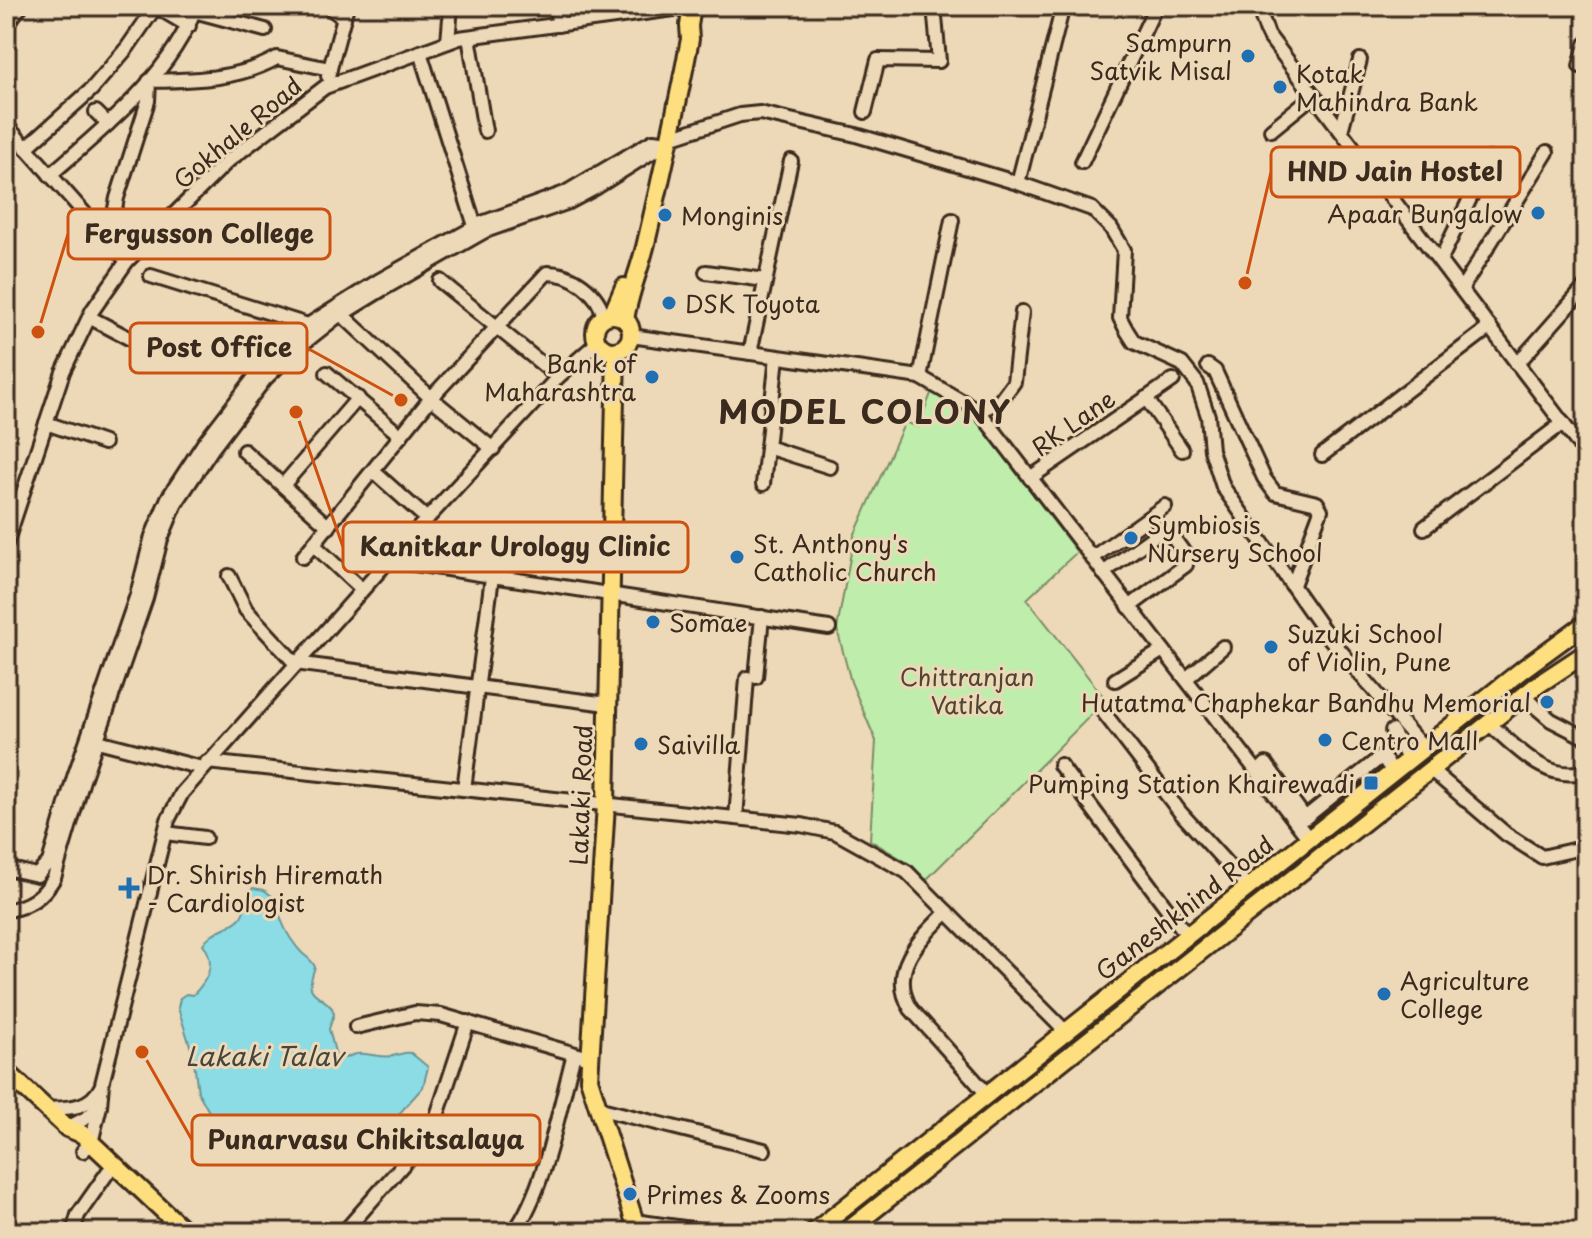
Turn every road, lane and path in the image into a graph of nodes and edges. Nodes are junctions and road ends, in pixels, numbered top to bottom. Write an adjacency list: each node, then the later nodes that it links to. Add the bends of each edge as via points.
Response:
1 (21, 6): 13 (street)
2 (155, 6): 15 (street); 35 (street, via 91,90)
3 (327, 6): 12 (street)
4 (451, 6): 18 (street)
5 (557, 6): 14 (street)
6 (693, 6): 14 (street, Gokhale Road); 34 (main road, via 682,38)
7 (934, 6): 28 (street, via 939,61 878,60)
8 (1063, 6): 41 (street)
9 (1156, 6): 39 (street)
10 (1258, 6): 26 (street, via 1268,35)
11 (195, 9): 15 (street); 16 (street)
12 (346, 12): 23 (street)
13 (6, 25)
14 (558, 25): 17 (street, Gokhale Road)
15 (189, 26): 24 (street)
16 (265, 30)
17 (469, 37): 18 (street, Gokhale Road); 32 (street)
18 (448, 42): 20 (street, Gokhale Road)
19 (1586, 44): 22 (street)
20 (420, 52): 25 (street, Gokhale Road); 43 (street)
21 (1360, 60): 33 (street)
22 (1580, 66)
23 (330, 69): 24 (street, via 277,58 259,69 203,80); 25 (street)
24 (149, 81): 29 (street); 44 (street)
25 (325, 87): 45 (street, Gokhale Road, via 228,161)
26 (1314, 95): 31 (street); 33 (street)
27 (96, 112): 29 (street)
28 (865, 112)
29 (108, 124): 40 (street)
30 (6, 125): 35 (street)
31 (1271, 130)
32 (485, 131)
33 (1341, 131): 46 (street)
34 (666, 140): 41 (street, via 760,113); 43 (street, via 653,141 565,193); 53 (street, via 569,202 485,231); 56 (main road)
35 (26, 148): 40 (street)
36 (1547, 152): 52 (street)
37 (1489, 159): 46 (street)
38 (791, 161): 49 (street)
39 (1082, 162)
40 (50, 175): 44 (street)
41 (1018, 183): 103 (street, via 1092,209 1111,228 1124,250 1120,318 1134,342 1182,364 1197,383 1223,487)
42 (952, 220): 69 (street)
43 (475, 226): 53 (street)
44 (109, 241): 45 (street)
45 (127, 261): 55 (street, Gokhale Road)
46 (1440, 261): 52 (street)
47 (706, 272): 49 (street)
48 (151, 276): 57 (street)
49 (765, 280): 63 (street)
50 (440, 281): 58 (street)
51 (1586, 286): 65 (street)
52 (1462, 288): 59 (street)
53 (338, 311): 57 (street); 72 (street); 75 (street)
54 (1022, 312): 74 (street, via 1014,383 1000,401)
55 (89, 317): 62 (street); 76 (street, Gokhale Road)
56 (618, 322): 58 (street, via 574,279 547,273); 60 (main road, via 595,329); 61 (main road, via 625,348); 63 (street)
57 (308, 325): 75 (street, via 258,373)
58 (497, 327): 68 (street); 72 (street)
59 (1490, 327): 65 (street); 85 (street)
60 (597, 343): 61 (main road); 68 (street)
61 (616, 352): 105 (main road, Lakaki Road)
62 (157, 353)
63 (750, 353): 64 (street)
64 (777, 357): 69 (street); 80 (street)
65 (1517, 364): 77 (street)
66 (1208, 366): 103 (street, via 1275,493 1317,503 1321,510)
67 (327, 373): 71 (street)
68 (558, 377): 81 (street)
69 (920, 377): 74 (street)
70 (1173, 380): 73 (street, RK Lane)
71 (358, 398): 78 (street); 89 (street)
72 (431, 398): 78 (street); 81 (street)
73 (1144, 400): 82 (street); 88 (street, RK Lane)
74 (979, 411): 88 (street)
75 (228, 420): 124 (street, via 176,503)
76 (46, 423): 79 (street); 95 (street, Gokhale Road)
77 (1563, 423): 84 (street); 94 (street)
78 (401, 436): 87 (street)
79 (104, 443)
80 (767, 447): 86 (street); 90 (street)
81 (493, 449): 92 (street)
82 (1182, 450)
83 (244, 451): 89 (street)
84 (1586, 454)
85 (1322, 455)
86 (830, 467)
87 (373, 471): 92 (street); 93 (street)
88 (1030, 478): 98 (street)
89 (284, 484): 93 (street)
90 (763, 484)
91 (1165, 506): 98 (street)
92 (427, 519): 99 (street)
93 (329, 527): 96 (street)
94 (1424, 528)
95 (6, 544)
96 (314, 545): 97 (street); 104 (street)
97 (303, 557)
98 (1092, 558): 100 (street)
99 (389, 560): 102 (street); 104 (street)
100 (1103, 573): 106 (street); 106 (street, via 1161,531 1169,532 1187,557 1186,565)
101 (229, 576): 113 (street, via 246,610)
102 (492, 577): 105 (street); 117 (street)
103 (1293, 585): 125 (street, via 1327,635)
104 (362, 590): 113 (street)
105 (609, 594): 107 (street); 119 (main road, Lakaki Road)
106 (1129, 607): 111 (street)
107 (762, 617): 109 (street); 135 (street)
108 (1586, 623): 114 (main road, Ganeshkhind Road)
109 (829, 628)
110 (1223, 647): 115 (street)
111 (1163, 650): 115 (street); 116 (street)
112 (1586, 653): 118 (main road, Ganeshkhind Road)
113 (295, 663): 117 (street); 127 (street)
114 (1523, 669): 118 (main road); 125 (main road, Ganeshkhind Road)
115 (1186, 679): 131 (street)
116 (1115, 680)
117 (477, 687): 119 (street); 133 (street)
118 (1529, 691): 121 (main road, Ganeshkhind Road); 123 (street, via 1551,720)
119 (607, 704): 134 (main road, Lakaki Road)
120 (1101, 709): 141 (street, via 1180,812)
121 (1488, 723): 129 (main road, Ganeshkhind Road); 130 (street, via 1545,771)
122 (1392, 731): 126 (street)
123 (1586, 738)
124 (92, 740): 127 (street); 140 (street, via 49,862 37,875); 142 (street, via 54,878 32,903)
125 (1423, 748): 126 (main road, Ganeshkhind Road)
126 (1409, 760): 132 (main road, Ganeshkhind Road)
127 (205, 765): 133 (street); 136 (street, via 182,793)
128 (1060, 765): 144 (street)
129 (1430, 769): 139 (street, via 1506,834 1542,857); 168 (main road, Ganeshkhind Road)
130 (1586, 771)
131 (1258, 772): 132 (street, via 1266,764 1305,818 1382,756); 138 (street)
132 (1393, 772): 138 (main road, Ganeshkhind Road)
133 (464, 789): 134 (street)
134 (606, 804): 135 (street); 148 (main road, Lakaki Road)
135 (736, 818): 143 (street, via 835,832 907,872)
136 (165, 833): 137 (street); 151 (street)
137 (205, 838)
138 (1309, 839): 141 (main road, Ganeshkhind Road)
139 (1586, 847)
140 (6, 868)
141 (1248, 887): 144 (main road, Ganeshkhind Road)
142 (6, 911)
143 (947, 912): 147 (street); 152 (street, via 917,943 902,973 903,995)
144 (1187, 935): 147 (main road, Ganeshkhind Road)
145 (468, 1022): 146 (street, via 415,1013); 148 (street); 164 (street, via 431,1134)
146 (356, 1027)
147 (1066, 1032): 152 (main road, Ganeshkhind Road)
148 (581, 1056): 154 (main road, Lakaki Road); 165 (street, via 539,1179)
149 (6, 1071): 155 (main road)
150 (6, 1084): 156 (main road, via 58,1130)
151 (102, 1084): 153 (street); 155 (street, via 84,1104)
152 (987, 1094): 167 (main road, Ganeshkhind Road)
153 (100, 1106): 156 (street); 157 (street)
154 (597, 1108): 158 (street); 160 (main road, Lakaki Road)
155 (47, 1109): 156 (main road)
156 (67, 1128): 157 (main road)
157 (87, 1147): 159 (main road); 163 (main road)
158 (764, 1150)
159 (108, 1172): 161 (street, via 78,1215); 162 (main road)
160 (636, 1226): 166 (street)
161 (73, 1232)
162 (171, 1232)
163 (186, 1232)
164 (344, 1232)
165 (514, 1232)
166 (713, 1232)
167 (814, 1232)
168 (846, 1232)

